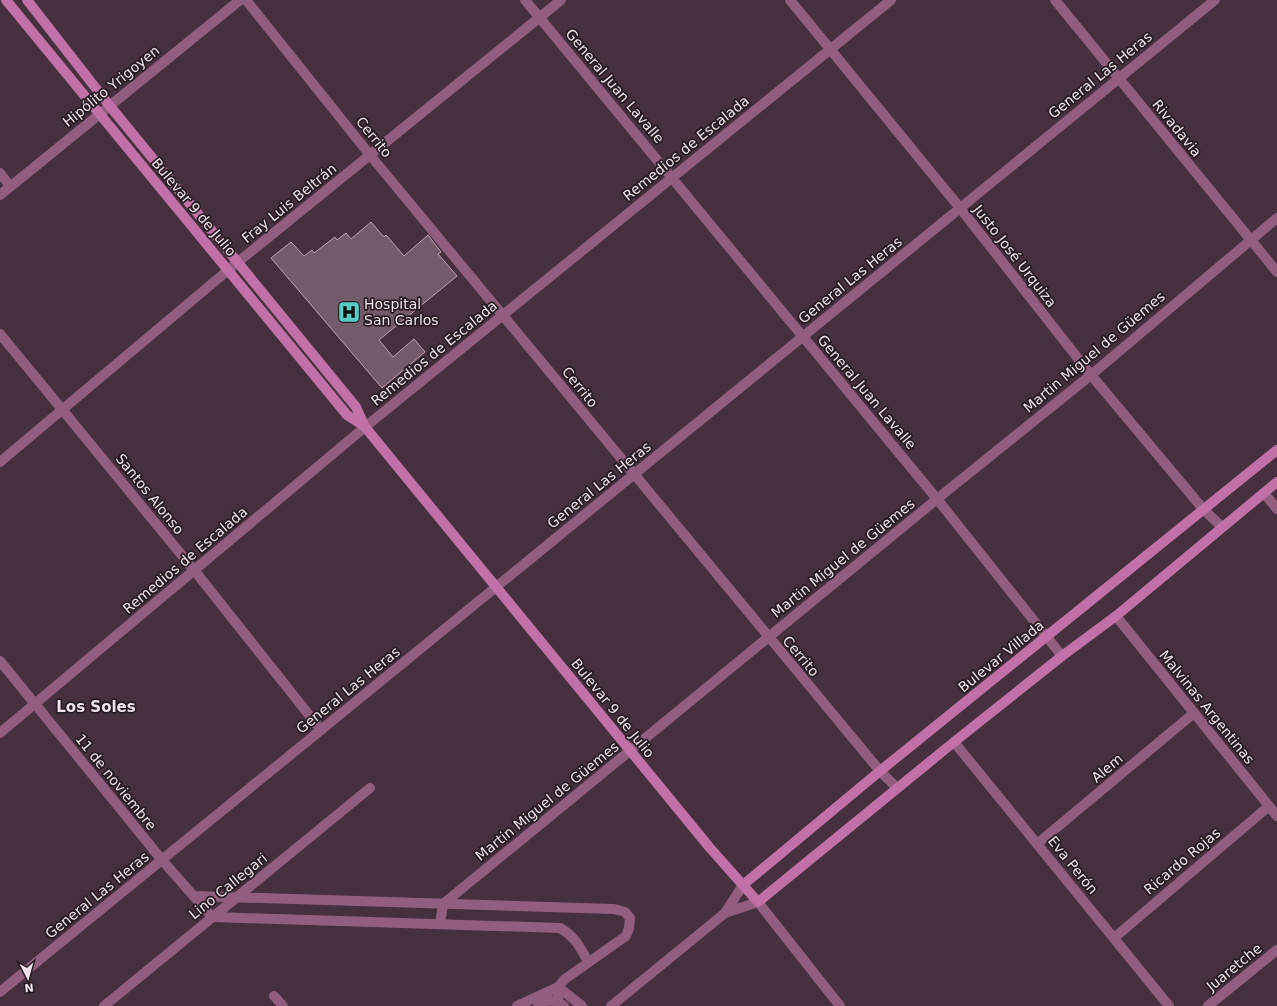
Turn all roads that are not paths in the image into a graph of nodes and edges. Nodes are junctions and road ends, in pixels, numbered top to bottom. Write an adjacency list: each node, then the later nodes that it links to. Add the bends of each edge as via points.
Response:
1 (6, 0): 15 (main road, Bulevar 9 de Julio)
2 (26, 0): 14 (main road, Bulevar 9 de Julio)
3 (240, 0): 14 (street, Hipólito Yrigoyen)
4 (246, 0): 16 (street, Cerrito)
5 (525, 0): 11 (street, General Juan Lavalle)
6 (561, 0): 11 (street, Fray Luis Beltrán)
7 (790, 0): 12 (street, Justo José Urquiza)
8 (891, 0): 12 (street, Remedios de Escalada)
9 (1055, 0): 13 (street, Rivadavia)
10 (1215, 0): 13 (street, General Las Heras)
11 (540, 18): 16 (street, Fray Luis Beltrán); 18 (street, General Juan Lavalle)
12 (831, 49): 18 (street, Remedios de Escalada); 21 (street, Justo José Urquiza)
13 (1119, 78): 21 (street, General Las Heras); 23 (street, Rivadavia)
14 (109, 105): 15 (street, Hipólito Yrigoyen); 24 (main road, Bulevar 9 de Julio)
15 (98, 114): 19 (street, Hipólito Yrigoyen); 25 (main road, Bulevar 9 de Julio)
16 (370, 155): 24 (street, Fray Luis Beltrán); 27 (street, Cerrito)
17 (0, 173): 19 (street)
18 (673, 177): 27 (street, Remedios de Escalada); 29 (street, General Juan Lavalle)
19 (10, 186): 20 (street, Hipólito Yrigoyen)
20 (0, 195)
21 (960, 208): 29 (street, General Las Heras); 30 (street, Justo José Urquiza)
22 (1277, 218): 23 (street, Martin Miguel de Güemes)
23 (1250, 240): 26 (street, Rivadavia); 30 (street, Martin Miguel de Güemes)
24 (238, 262): 25 (street, Fray Luis Beltrán); 32 (main road, Bulevar 9 de Julio, via 356,407)
25 (228, 270): 31 (street, Fray Luis Beltrán); 32 (main road, Bulevar 9 de Julio, via 347,415)
26 (1277, 272)
27 (503, 315): 32 (street, Remedios de Escalada); 35 (street, Cerrito)
28 (0, 334): 31 (street, Santos Alonso)
29 (803, 337): 35 (street, General Las Heras); 38 (street, General Juan Lavalle)
30 (1091, 375): 38 (street, Martin Miguel de Güemes); 40 (street, Justo José Urquiza)
31 (63, 410): 34 (street, Fray Luis Beltrán); 42 (street, Santos Alonso)
32 (365, 427): 42 (street, Remedios de Escalada); 43 (main road, Bulevar 9 de Julio)
33 (1277, 450): 40 (main road, Bulevar Villada)
34 (0, 462)
35 (633, 475): 43 (street, General Las Heras); 45 (street, Cerrito)
36 (1277, 482): 37 (main road)
37 (1264, 493): 39 (street); 41 (main road)
38 (937, 499): 45 (street, Martin Miguel de Güemes); 46 (street, General Juan Lavalle)
39 (1277, 509)
40 (1204, 510): 41 (street, Justo José Urquiza); 46 (main road, Bulevar Villada)
41 (1222, 527): 44 (main road)
42 (194, 570): 49 (street, Remedios de Escalada); 51 (street, Santos Alonso)
43 (496, 587): 51 (street, General Las Heras); 54 (main road, Bulevar 9 de Julio)
44 (1116, 616): 47 (main road); 50 (street, Malvinas Argentinas)
45 (768, 638): 54 (street, Martin Miguel de Güemes); 55 (street, Cerrito)
46 (1046, 638): 47 (street, General Juan Lavalle); 55 (main road, Bulevar Villada)
47 (1062, 656): 53 (main road)
48 (0, 661): 49 (street, 11 de noviembre)
49 (34, 704): 52 (street, Remedios de Escalada); 61 (street, 11 de noviembre)
50 (1194, 713): 58 (street, Malvinas Argentinas); 60 (street, Alem)
51 (322, 730): 61 (street, General Las Heras)
52 (0, 733)
53 (954, 742): 57 (main road); 60 (street, Eva Perón)
54 (631, 751): 62 (main road, Bulevar 9 de Julio); 66 (street, Martin Miguel de Güemes)
55 (880, 771): 57 (street, Cerrito); 62 (main road, Bulevar Villada)
56 (370, 788): 64 (street, Lino Callegari)
57 (897, 788): 65 (main road)
58 (1269, 806): 59 (street, Malvinas Argentinas); 70 (street, Ricardo Rojas)
59 (1277, 816)
60 (1037, 844): 70 (street, Eva Perón)
61 (162, 860): 63 (street, 11 de noviembre); 74 (street, General Las Heras)
62 (743, 885): 65 (main road, Bulevar 9 de Julio); 67 (street)
63 (194, 896): 64 (street); 68 (street, 11 de noviembre)
64 (236, 898): 66 (street); 68 (street, Lino Callegari)
65 (758, 902): 67 (street); 83 (street, Bulevar 9 de Julio)
66 (443, 904): 69 (street); 72 (street, via 614,909 625,912 630,918 626,936)
67 (725, 914): 82 (street)
68 (212, 917): 69 (street); 77 (street, Lino Callegari)
69 (440, 924): 72 (street, via 560,928 575,938)
70 (1114, 938): 84 (street, Eva Perón)
71 (1277, 950): 85 (street, Juaretche)
72 (588, 961): 73 (street)
73 (558, 986): 76 (street); 79 (street); 81 (street)
74 (0, 991)
75 (274, 996): 78 (street)
76 (561, 1003): 80 (street, via 547,1000)
77 (104, 1006)
78 (283, 1006)
79 (517, 1006)
80 (538, 1006)
81 (582, 1006)
82 (611, 1006)
83 (840, 1006)
84 (1170, 1006)
85 (1208, 1006)

